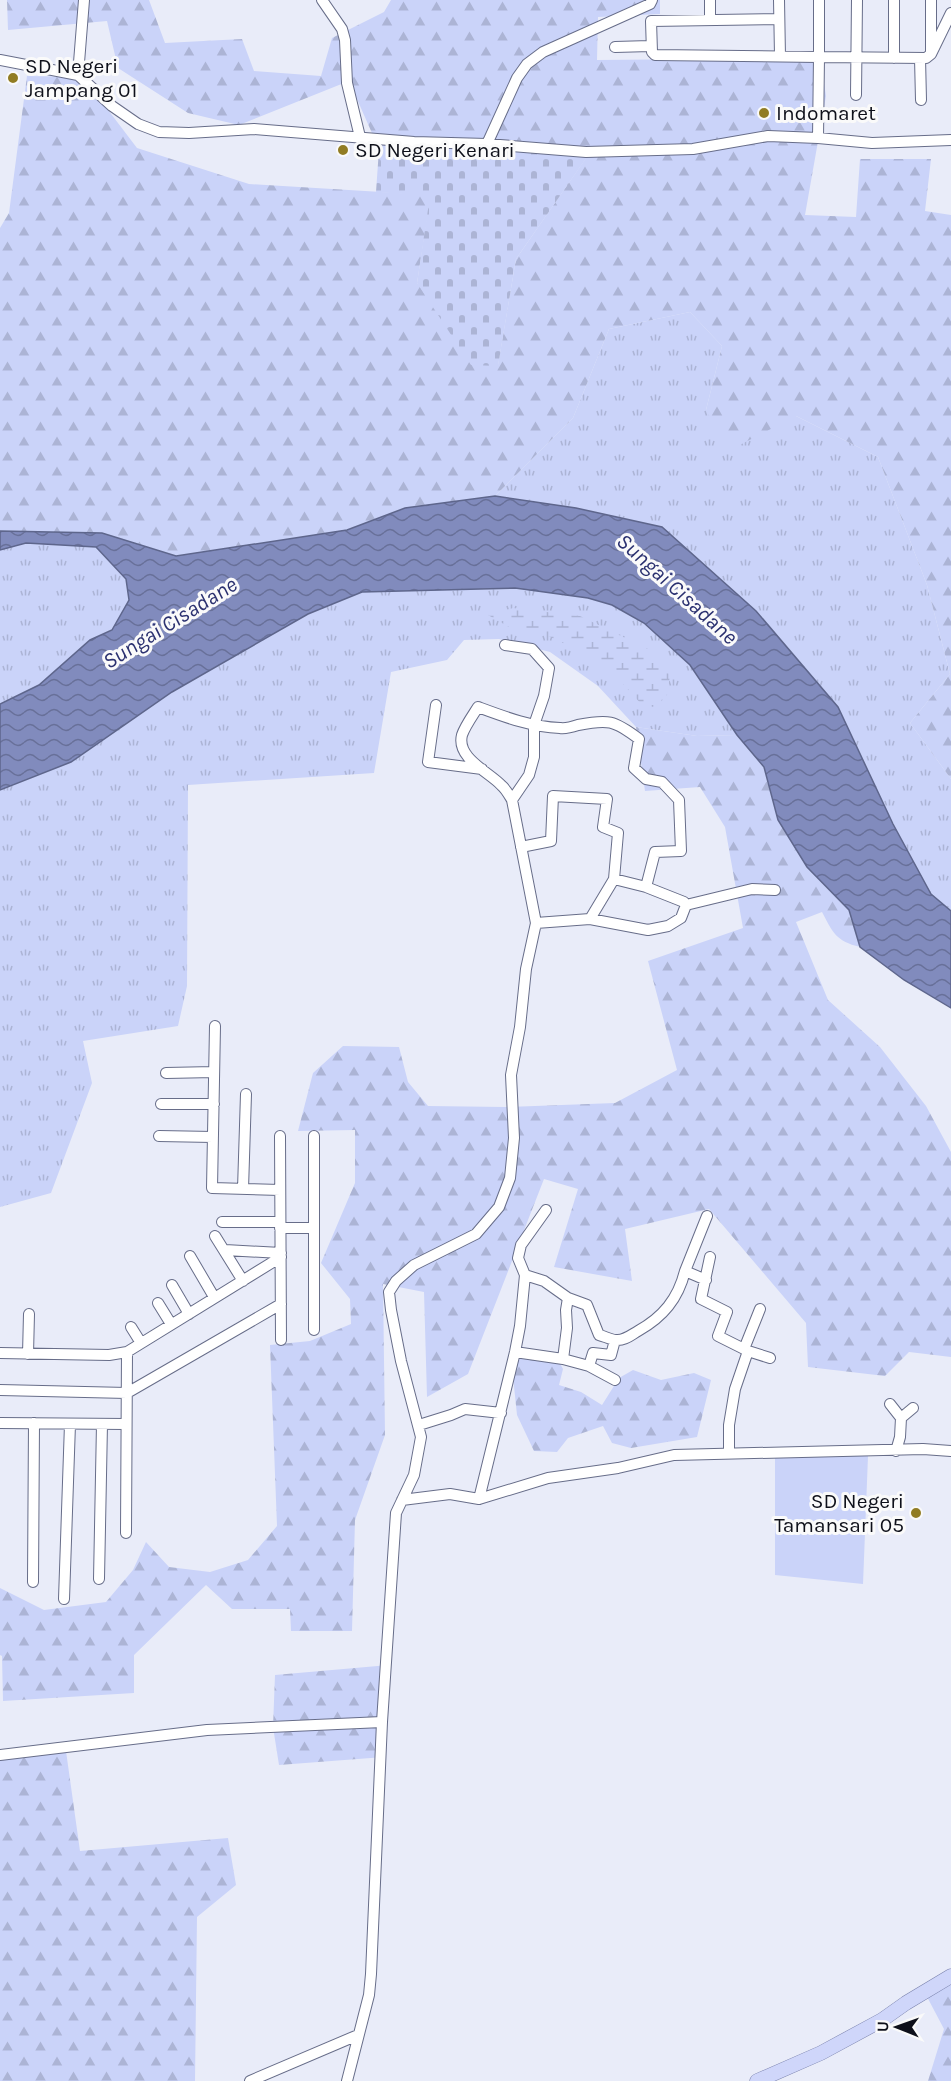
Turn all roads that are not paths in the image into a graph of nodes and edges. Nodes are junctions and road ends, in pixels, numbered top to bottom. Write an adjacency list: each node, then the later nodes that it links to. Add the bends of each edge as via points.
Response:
1 (84, 0): 22 (street)
2 (322, 0): 25 (street, via 342,29 346,83)
3 (652, 0): 28 (street, via 543,52 527,64)
4 (710, 0): 12 (street)
5 (779, 0): 11 (street)
6 (819, 0): 18 (street)
7 (857, 0): 19 (street)
8 (894, 0): 20 (street)
9 (931, 0): 17 (street)
10 (951, 16): 13 (street)
11 (779, 19): 12 (street); 16 (street)
12 (710, 20): 14 (street, via 651,21)
13 (947, 34): 17 (street)
14 (650, 46): 15 (street); 16 (street, via 655,54)
15 (615, 47)
16 (780, 56): 18 (street)
17 (926, 56): 20 (street); 24 (street)
18 (819, 57): 19 (street); 26 (street)
19 (856, 58): 20 (street); 23 (street)
20 (894, 58)
21 (0, 60): 22 (street)
22 (78, 75): 25 (street, via 112,106 150,130 189,133 254,129)
23 (856, 95)
24 (921, 100)
25 (360, 137): 28 (street)
26 (818, 138): 27 (street, via 872,143); 28 (street, via 768,136 693,149 586,152)
27 (951, 140)
28 (487, 144)
29 (505, 645): 31 (street, via 532,649 549,668)
30 (436, 705): 32 (street, via 428,762)
31 (534, 725): 32 (street, via 478,706 462,740 466,754); 33 (street, via 534,757 529,775); 36 (street, via 563,729 604,720 639,739 634,768 646,779 662,782 679,800 681,851 655,852)
32 (482, 769): 33 (street, via 502,785)
33 (512, 800): 34 (street)
34 (521, 847): 35 (street, via 551,841 553,796 607,799 603,827 618,833); 40 (street)
35 (614, 879): 36 (street); 39 (street)
36 (646, 887): 38 (street)
37 (775, 890): 38 (street, via 752,889)
38 (686, 905): 39 (street, via 681,918 668,926 648,930)
39 (590, 919): 40 (street)
40 (536, 923): 101 (street, via 511,1075 514,1138 506,1192 499,1207 476,1234 414,1265 389,1292 401,1361)
41 (215, 1026): 42 (street)
42 (214, 1072): 43 (street); 46 (street)
43 (166, 1073)
44 (246, 1094): 51 (street)
45 (161, 1104): 46 (street)
46 (213, 1104): 50 (street)
47 (159, 1136): 50 (street)
48 (280, 1136): 52 (street)
49 (314, 1136): 57 (street)
50 (213, 1137): 51 (street, via 212,1188)
51 (243, 1189): 52 (street)
52 (280, 1190): 56 (street)
53 (546, 1210): 64 (street, via 521,1245 518,1258)
54 (707, 1216): 63 (street)
55 (222, 1222): 56 (street)
56 (280, 1225): 57 (street); 60 (street)
57 (314, 1228): 77 (street)
58 (215, 1236): 59 (street)
59 (225, 1250): 60 (street); 66 (street)
60 (281, 1255): 66 (street); 71 (street)
61 (190, 1256): 68 (street)
62 (710, 1257): 65 (street)
63 (685, 1271): 65 (street); 79 (street, via 681,1288 656,1321 624,1340)
64 (525, 1275): 69 (street, via 544,1281); 83 (street)
65 (706, 1280): 81 (street, via 700,1299 727,1312 717,1336)
66 (243, 1281): 68 (street)
67 (172, 1285): 74 (street)
68 (214, 1298): 74 (street)
69 (568, 1298): 79 (street, via 587,1305 599,1335); 87 (street)
70 (158, 1303): 75 (street)
71 (281, 1304): 78 (street); 91 (street)
72 (760, 1309): 81 (street)
73 (29, 1314): 85 (street)
74 (189, 1314): 75 (street)
75 (171, 1324): 80 (street)
76 (131, 1327): 80 (street)
77 (314, 1330)
78 (281, 1340)
79 (615, 1340): 88 (street, via 611,1355 593,1353)
80 (141, 1343): 82 (street)
81 (746, 1350): 86 (street); 104 (street, via 729,1425)
82 (127, 1352): 85 (street); 91 (street)
83 (515, 1352): 87 (street); 94 (street)
84 (0, 1353): 85 (street)
85 (28, 1354)
86 (770, 1358)
87 (563, 1359): 88 (street)
88 (590, 1366): 89 (street)
89 (615, 1380)
90 (0, 1390): 91 (street)
91 (127, 1393): 100 (street)
92 (890, 1404): 95 (street)
93 (914, 1408): 95 (street)
94 (501, 1413): 101 (street, via 465,1409); 105 (street)
95 (901, 1418): 102 (street)
96 (0, 1423): 97 (street)
97 (34, 1423): 98 (street); 109 (street)
98 (70, 1424): 99 (street); 110 (street)
99 (102, 1424): 100 (street); 108 (street)
100 (126, 1424): 107 (street)
101 (419, 1425): 106 (street, via 421,1437 414,1475)
102 (896, 1451): 103 (street); 104 (street)
103 (951, 1451)
104 (729, 1454): 105 (street, via 674,1455 549,1478)
105 (479, 1498): 106 (street, via 450,1494)
106 (402, 1500): 111 (street, via 396,1513)
107 (126, 1533)
108 (99, 1579)
109 (33, 1582)
110 (64, 1599)
111 (382, 1722): 112 (street, via 207,1730); 114 (street, via 371,1974)
112 (0, 1755)
113 (951, 1976): 117 (main road, via 882,2020)
114 (358, 2035): 115 (street); 116 (street)
115 (250, 2081)
116 (347, 2081)
117 (758, 2081)

